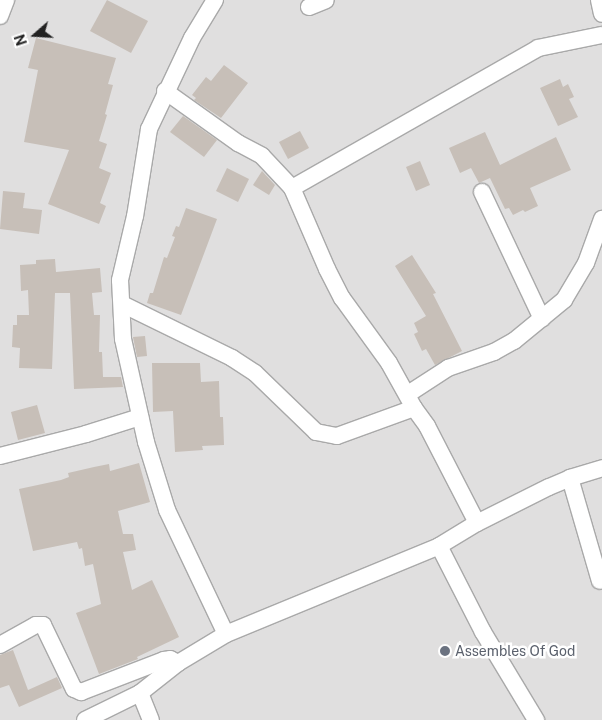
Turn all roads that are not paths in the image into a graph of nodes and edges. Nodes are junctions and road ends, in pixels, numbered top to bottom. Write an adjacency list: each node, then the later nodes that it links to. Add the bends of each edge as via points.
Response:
1 (6, 0): 7 (street)
2 (215, 0): 9 (street)
3 (326, 0): 5 (street)
4 (598, 0): 6 (street)
5 (309, 7)
6 (602, 14)
7 (0, 16)
8 (602, 34): 10 (street, via 538,48)
9 (165, 91): 10 (street, via 238,143 262,156); 13 (street, via 149,129 135,216 120,280)
10 (292, 188): 15 (street, via 326,269 342,298 368,332)
11 (482, 192): 14 (street)
12 (602, 219): 14 (street, via 577,280 564,300)
13 (122, 304): 15 (street, via 232,358 255,374 316,432 337,436); 16 (street, via 123,339)
14 (542, 320): 15 (street, via 494,352 448,368)
15 (411, 401): 20 (street, via 438,445)
16 (140, 417): 17 (street); 23 (street, via 168,510)
17 (0, 456)
18 (602, 468): 19 (street)
19 (570, 478): 20 (street); 22 (street)
20 (477, 523): 21 (street)
21 (439, 546): 23 (street); 29 (street, via 483,632)
22 (600, 581)
23 (226, 634): 25 (street)
24 (0, 645): 25 (street, via 36,625 43,625 74,689 81,692 164,660)
25 (178, 663): 26 (street)
26 (140, 693): 27 (street); 28 (street)
27 (85, 720)
28 (151, 720)
29 (536, 720)

